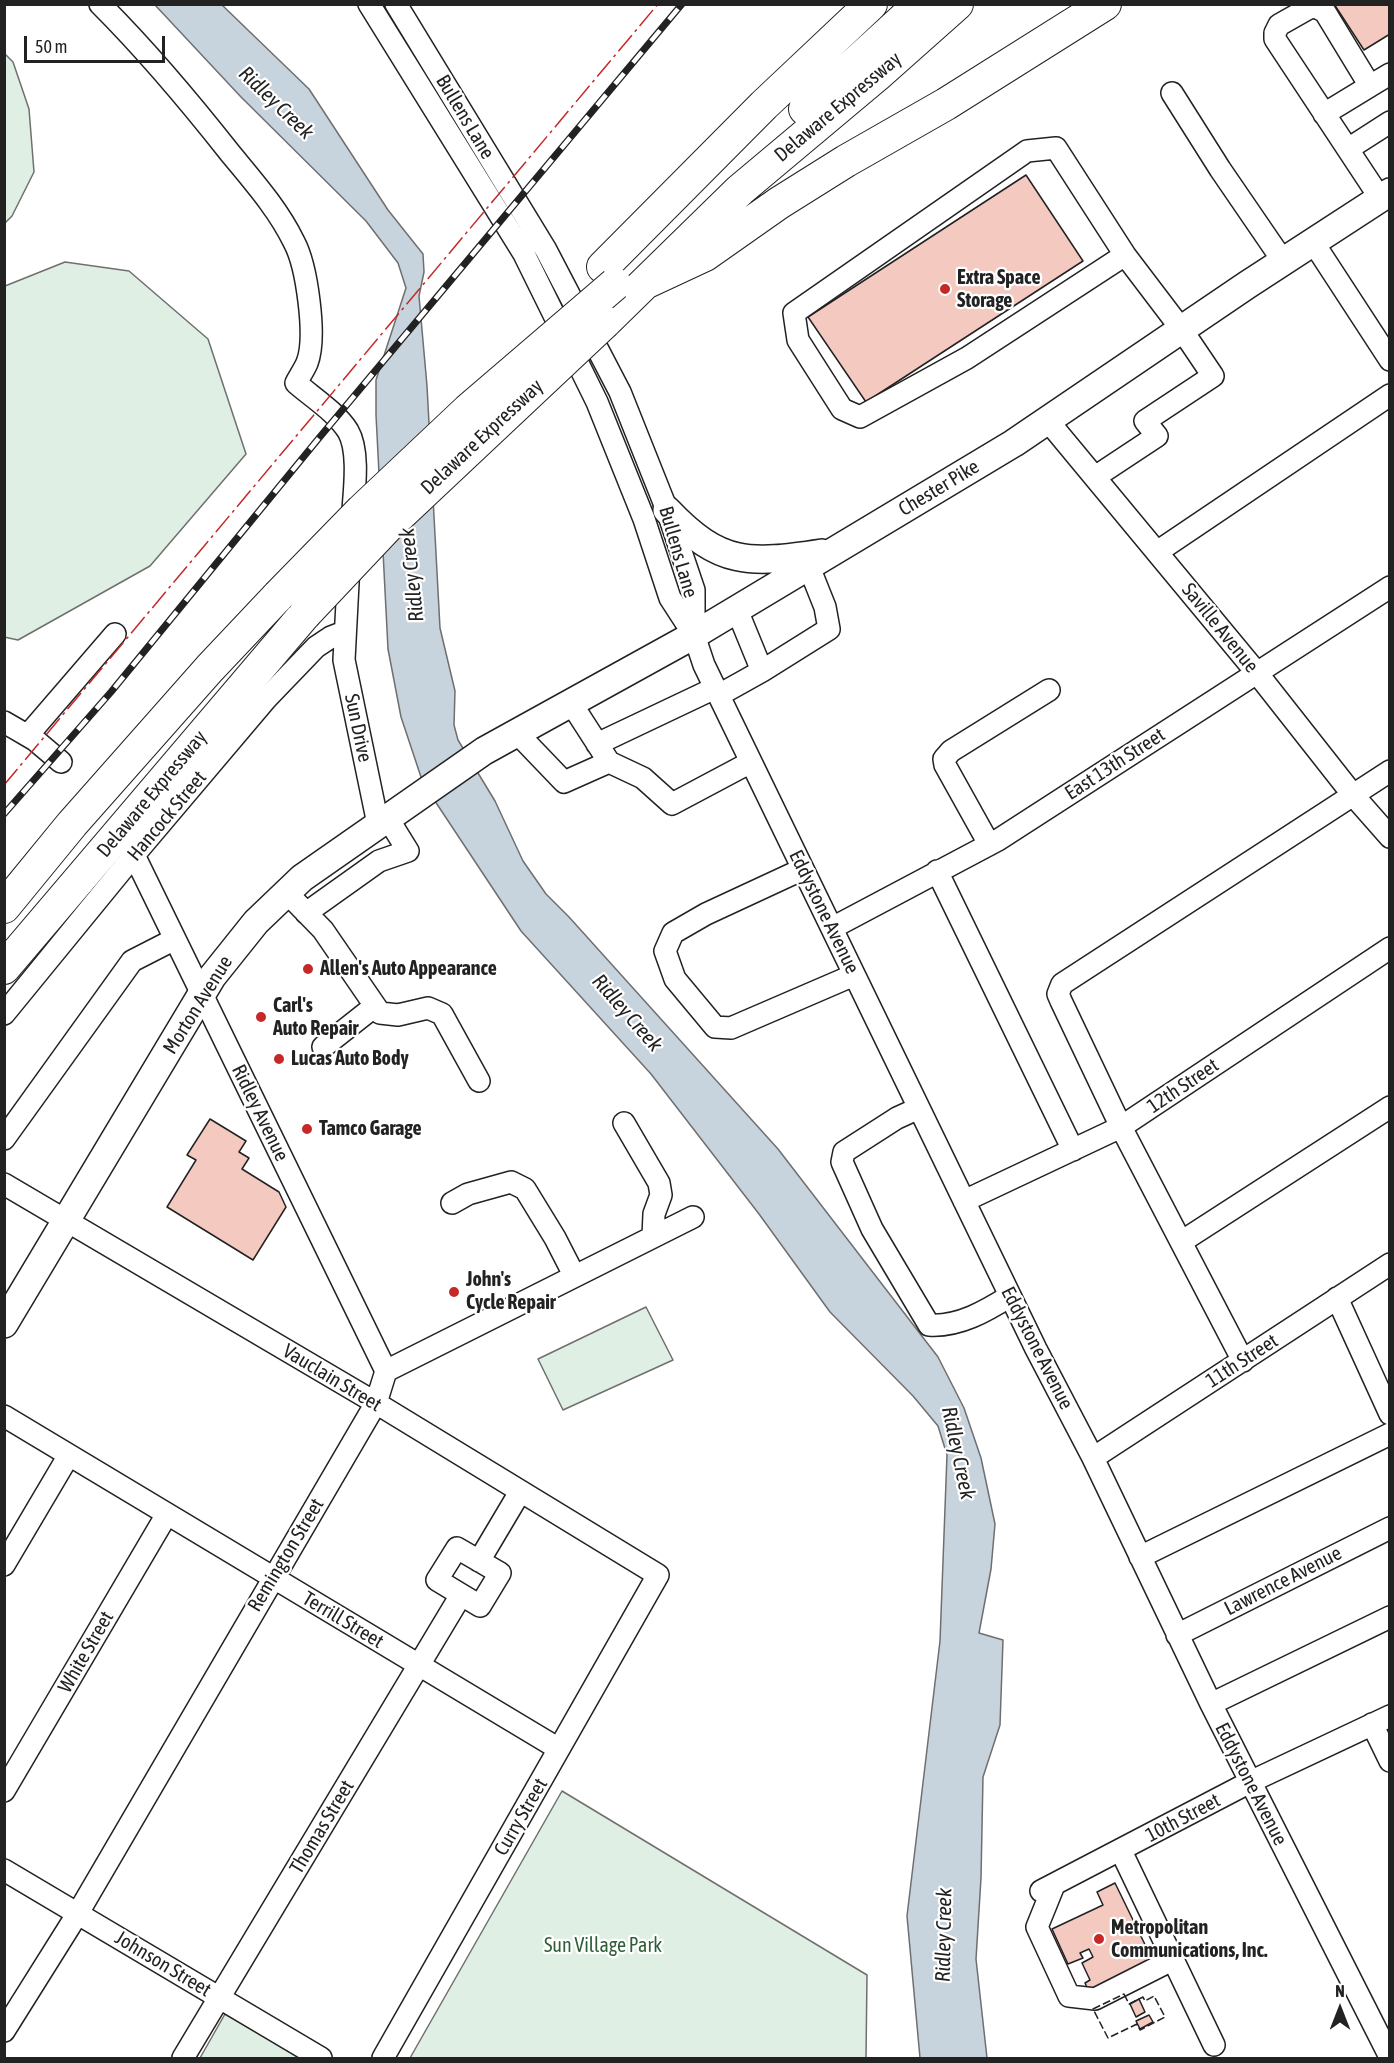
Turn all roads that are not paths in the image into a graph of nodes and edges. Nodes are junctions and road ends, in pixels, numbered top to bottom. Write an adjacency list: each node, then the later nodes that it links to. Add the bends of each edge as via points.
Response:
1 (100, 4): 30 (street, Sun Drive, via 205,121 278,213 296,244 304,270 310,323 308,362 296,383 340,421 353,446)
2 (369, 4): 32 (street, Bullens Lane, via 524,254 597,402 644,519 670,598)
3 (396, 4): 24 (street, Bullens Lane, via 546,250 620,393)
4 (871, 4): 18 (highway, via 764,105)
5 (920, 4): 18 (highway, Delaware Expressway)
6 (957, 4): 18 (highway, Delaware Expressway, via 876,76)
7 (1105, 4): 18 (highway, via 779,203 705,255)
8 (1389, 74): 9 (street)
9 (1370, 86): 11 (street); 11 (street, via 1325,12 1308,8 1279,25 1275,39)
10 (1172, 93): 17 (street)
11 (1324, 114): 13 (street)
12 (1389, 122): 13 (street)
13 (1348, 149): 14 (street)
14 (1385, 195): 15 (main road, Chester Pike)
15 (1313, 242): 17 (main road, Chester Pike); 20 (street)
16 (1125, 255): 16 (street, via 1056,148 1026,151 794,313 798,340 842,409 860,417 967,358); 19 (street)
17 (1283, 261): 19 (main road, Chester Pike)
18 (623, 284): 55 (highway, Delaware Expressway, bridge, via 468,410 362,510 210,669); 60 (highway, Delaware Expressway, bridge, via 305,614)
19 (1182, 330): 22 (main road, Chester Pike); 23 (street, via 1213,376 1145,421 1157,436)
20 (1389, 360)
21 (1389, 394): 26 (street)
22 (1048, 421): 23 (street, Saville Avenue); 25 (main road, Chester Pike)
23 (1095, 477): 26 (street, Saville Avenue)
24 (667, 510): 25 (main road, via 698,539 735,557 765,560); 32 (street, Bullens Lane, via 694,590)
25 (835, 552): 27 (main road, Chester Pike)
26 (1157, 552): 34 (street, Saville Avenue)
27 (809, 567): 29 (main road, Chester Pike); 33 (street, via 829,629)
28 (1389, 587): 34 (street, East 13th Street)
29 (737, 610): 32 (main road, Chester Pike); 33 (street)
30 (344, 632): 48 (street, Sun Drive, via 344,660); 51 (street, Hancock Street, via 323,642 296,666)
31 (115, 634): 40 (street)
32 (694, 635): 36 (street, Eddystone Avenue); 37 (main road, Chester Pike)
33 (762, 671): 36 (street)
34 (1257, 673): 47 (street, Saville Avenue); 50 (street, East 13th Street)
35 (1049, 690): 50 (street, via 944,759)
36 (717, 692): 41 (street); 45 (street, Eddystone Avenue)
37 (571, 703): 39 (main road, Chester Pike); 41 (street)
38 (4, 722): 40 (street)
39 (517, 733): 42 (main road, Chester Pike); 44 (street, via 564,782)
40 (32, 737): 43 (street)
41 (597, 744): 44 (street)
42 (472, 759): 48 (main road, Morton Avenue)
43 (61, 762)
44 (609, 762): 45 (street, via 643,778 672,804)
45 (751, 762): 52 (street, Eddystone Avenue)
46 (1389, 771): 47 (street)
47 (1353, 795): 49 (street, Saville Avenue); 70 (street, via 1062,984 1058,994)
48 (383, 820): 54 (main road, Morton Avenue); 56 (street, Sun Drive, via 408,851 379,861)
49 (1389, 837)
50 (989, 844): 53 (street, East 13th Street)
51 (134, 855): 58 (street, Ridley Avenue); 64 (street, Hancock Street)
52 (803, 869): 57 (street, Eddystone Avenue); 61 (street, via 673,933 665,951 675,979 715,1027 730,1028)
53 (937, 872): 57 (street, East 13th Street); 72 (street)
54 (286, 892): 56 (street); 62 (main road, Morton Avenue, via 243,936)
55 (4, 907)
56 (306, 912): 63 (street, via 323,930)
57 (832, 928): 61 (street, Eddystone Avenue)
58 (175, 939): 62 (street, Ridley Avenue); 71 (street, via 132,961)
59 (1389, 948): 70 (street, 12th Street)
60 (4, 968)
61 (854, 975): 68 (street, Eddystone Avenue)
62 (202, 995): 77 (main road, Morton Avenue); 86 (street, Ridley Avenue)
63 (375, 1006): 65 (street); 66 (street, via 380,1013 398,1015 428,1008 442,1014)
64 (4, 1014)
65 (322, 1047)
66 (479, 1081)
67 (1389, 1107): 79 (street)
68 (919, 1108): 74 (street, Eddystone Avenue); 82 (street, via 844,1152 842,1162 872,1229 929,1325 962,1321)
69 (624, 1123): 78 (street, via 662,1195 654,1214)
70 (1121, 1127): 72 (street, 12th Street); 79 (street)
71 (4, 1139)
72 (1073, 1150): 74 (street, 12th Street)
73 (4, 1184): 77 (street, Vauclain Street)
74 (963, 1201): 82 (street, Eddystone Avenue)
75 (452, 1203): 81 (street, via 468,1194 511,1182 525,1189)
76 (693, 1217): 78 (street)
77 (66, 1221): 84 (main road, Morton Avenue); 87 (street, Vauclain Street)
78 (652, 1237): 81 (street)
79 (1181, 1242): 85 (street)
80 (1389, 1264): 83 (street, 11th Street)
81 (574, 1275): 86 (street)
82 (1010, 1296): 92 (street, Eddystone Avenue)
83 (1337, 1298): 85 (street, 11th Street); 88 (street)
84 (4, 1324)
85 (1243, 1361): 92 (street, 11th Street)
86 (386, 1371): 87 (street, Remington Street)
87 (376, 1403): 93 (street, Vauclain Street); 100 (street, Remington Street)
88 (1389, 1414)
89 (4, 1416): 91 (street, Terrill Street)
90 (1389, 1434): 96 (street)
91 (69, 1455): 94 (street, Terrill Street); 98 (street)
92 (1093, 1458): 96 (street, Eddystone Avenue)
93 (520, 1492): 97 (street); 99 (street, Vauclain Street)
94 (167, 1514): 100 (street, Terrill Street); 110 (street, White Street)
95 (1389, 1528): 103 (street, Lawrence Avenue)
96 (1140, 1557): 103 (street, Eddystone Avenue)
97 (479, 1561): 101 (street, via 500,1573 480,1606); 101 (street, via 457,1548 437,1580)
98 (4, 1565)
99 (658, 1575): 107 (street, Curry Street)
100 (273, 1578): 104 (street, Terrill Street); 113 (street, Remington Street)
101 (461, 1595): 104 (street, Thomas Street)
102 (1389, 1617): 105 (street)
103 (1177, 1635): 105 (street, Eddystone Avenue)
104 (419, 1665): 107 (street, Terrill Street); 115 (street, Thomas Street)
105 (1211, 1704): 109 (street, Eddystone Avenue)
106 (1381, 1720): 108 (street); 109 (street, 10th Street)
107 (559, 1749): 121 (street, Curry Street)
108 (1389, 1761)
109 (1250, 1782): 111 (street, 10th Street); 118 (street, Eddystone Avenue)
110 (4, 1791)
111 (1121, 1851): 114 (street); 114 (street, 10th Street, via 1048,1888 1037,1927 1069,1995 1095,1999)
112 (4, 1870): 113 (street, Johnson Street)
113 (78, 1913): 115 (street, Johnson Street); 116 (street, Remington Street)
114 (1174, 1959): 117 (street)
115 (219, 1998): 119 (street, Thomas Street); 120 (street, Johnson Street)
116 (4, 2031)
117 (1214, 2045)
118 (1389, 2057)
119 (183, 2058)
120 (321, 2058)
121 (383, 2058)

